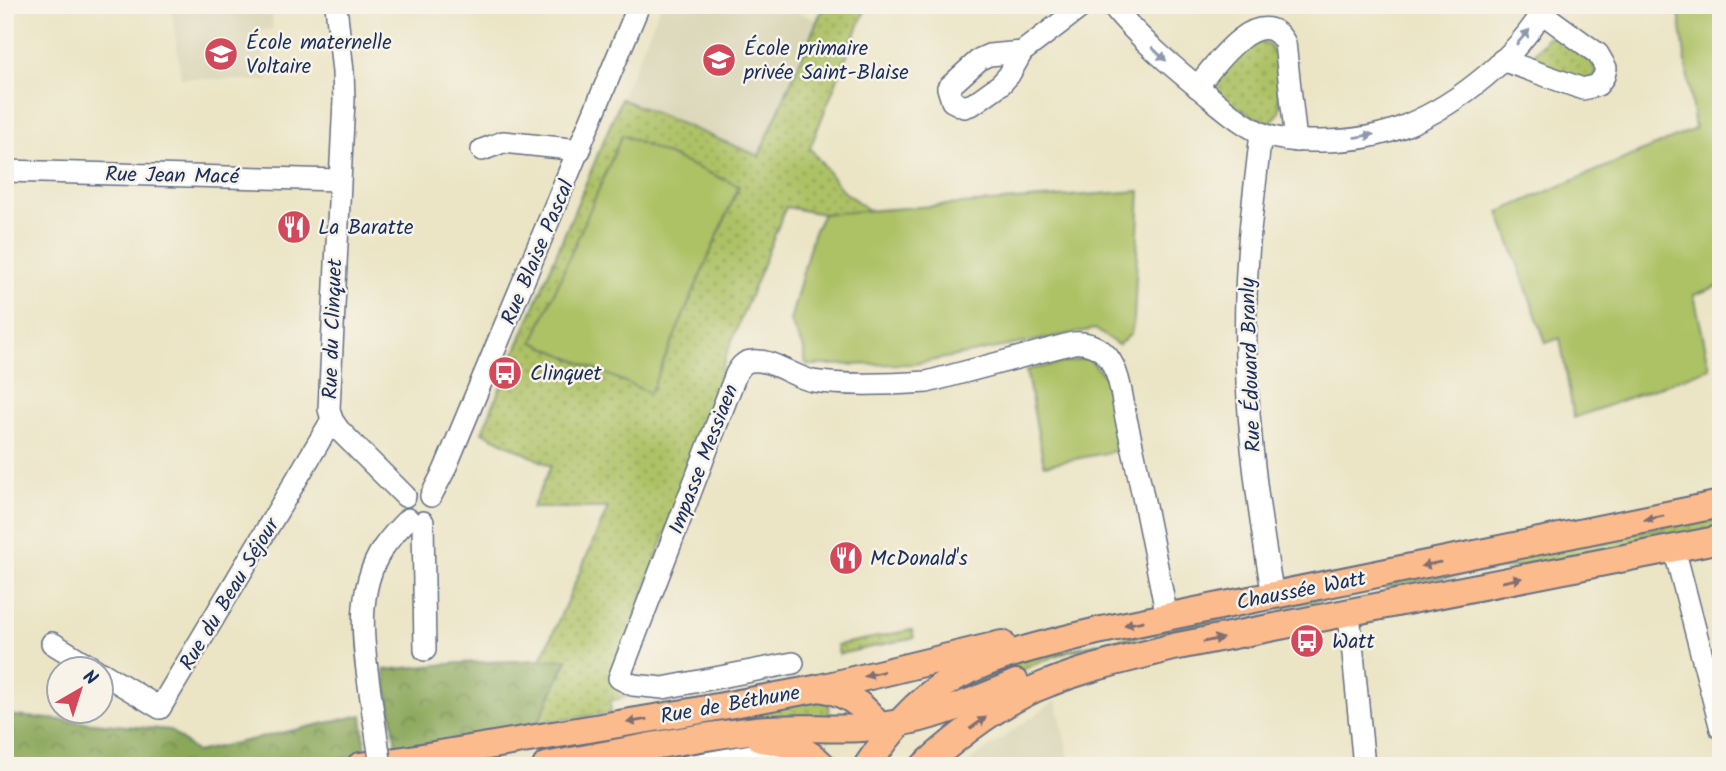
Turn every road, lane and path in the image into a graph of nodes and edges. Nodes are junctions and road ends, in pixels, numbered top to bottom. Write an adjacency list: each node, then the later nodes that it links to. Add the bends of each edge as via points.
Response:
1 (335, 5): 14 (street, Rue du Clinquet, via 343,72)
2 (639, 5): 12 (street, Rue Blaise Pascal)
3 (1084, 5): 6 (street)
4 (1112, 5): 8 (street, one-way to 8)
5 (1544, 9): 7 (street, one-way to 5); 7 (street, via 1598,54 1606,68 1598,85 1583,89)
6 (1021, 52)
7 (1502, 60): 10 (street, one-way to 7, via 1354,138 1407,126 1440,108)
8 (1197, 87): 9 (street); 10 (street, via 1249,30 1269,26 1285,43)
9 (1261, 133): 10 (street); 22 (street, Rue Édouard Branly, via 1245,325 1251,445)
10 (1296, 141)
11 (482, 150): 12 (street, via 503,142)
12 (580, 150): 17 (street, Rue Blaise Pascal)
13 (5, 171): 14 (street, Rue Jean Macé)
14 (339, 180): 15 (street, Rue du Clinquet)
15 (332, 420): 16 (street, Rue du Clinquet); 31 (street, Rue du Beau Séjour, via 160,708)
16 (405, 496): 17 (street, via 417,490); 19 (street, via 402,509)
17 (432, 496): 19 (street, via 435,504 430,519)
18 (1721, 504): 22 (main road, Chaussée Watt, one-way to 22)
19 (415, 521): 28 (street); 38 (street, bridge, via 382,549 365,604 363,633)
20 (1721, 539): 21 (main road, Chaussée Watt)
21 (1674, 548): 23 (main road, Chaussée Watt, one-way to 21); 33 (street)
22 (1273, 596): 24 (main road, Chaussée Watt)
23 (1349, 612): 27 (main road, Chaussée Watt, one-way to 23); 44 (street)
24 (1167, 617): 25 (main road, Chaussée Watt, one-way to 25); 30 (street, Impasse Messiaen, via 1116,375 1098,349 1073,343 909,383 815,381 753,360 736,374 619,678 633,685 663,688)
25 (1097, 631): 32 (main road, Rue de Béthune, one-way to 32, via 1003,643); 35 (main road, Chaussée Watt, via 1002,658 959,676 938,688)
26 (52, 643): 29 (street)
27 (1173, 647): 35 (main road, Chaussée Watt, via 1066,663); 43 (main road, Chaussée Watt, one-way to 27, via 976,724 1033,690 1089,669)
28 (425, 650)
29 (73, 656)
30 (793, 663)
31 (116, 681)
32 (820, 688): 35 (main road, via 856,702); 37 (main road, Rue de Béthune, one-way to 37)
33 (1721, 729)
34 (703, 737): 35 (main road, Rue de Béthune, via 777,729); 39 (main road, Rue de Béthune); 41 (main road, Rue de Béthune, via 781,742)
35 (886, 740): 42 (main road, Chaussée Watt)
36 (783, 765): 40 (street, via 763,753)
37 (360, 766)
38 (381, 766)
39 (546, 766)
40 (688, 766)
41 (823, 766)
42 (866, 766)
43 (925, 766)
44 (1364, 766)

